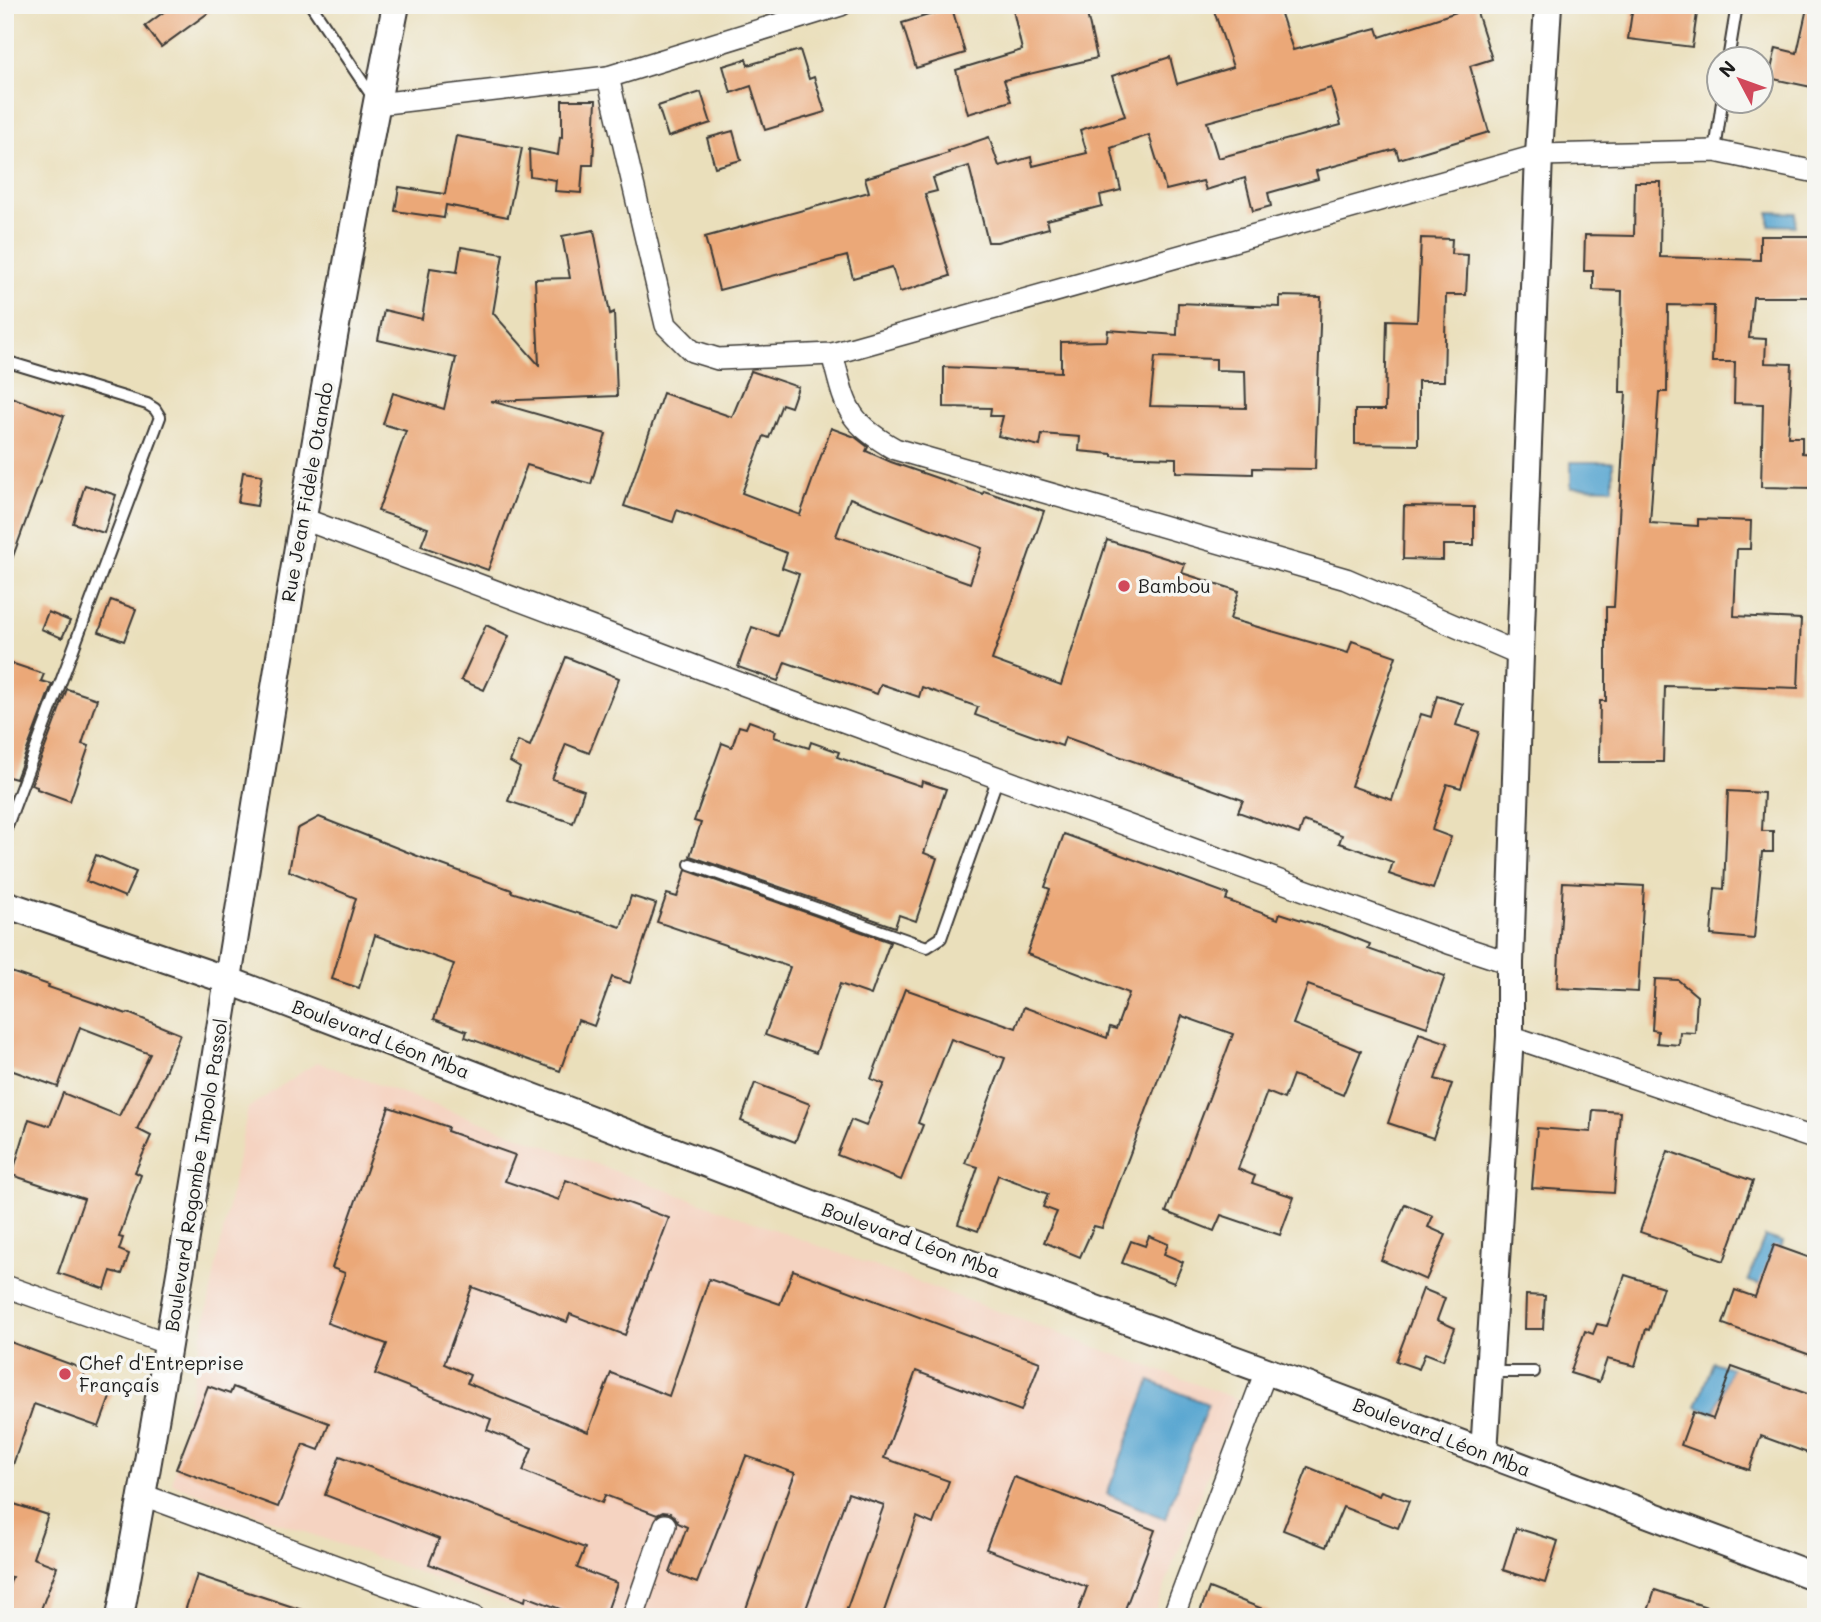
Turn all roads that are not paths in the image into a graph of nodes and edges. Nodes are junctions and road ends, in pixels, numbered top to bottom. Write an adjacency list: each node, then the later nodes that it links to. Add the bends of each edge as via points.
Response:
1 (311, 5): 8 (lane)
2 (396, 5): 8 (street, Rue Jean Fidèle Otando)
3 (841, 5): 7 (street)
4 (1548, 5): 11 (street)
5 (1737, 5): 6 (lane)
6 (1730, 46)
7 (608, 77): 8 (street); 13 (street, via 666,325 692,351 718,359)
8 (377, 104): 15 (street, Rue Jean Fidèle Otando)
9 (1720, 116): 10 (lane)
10 (1715, 151): 11 (street); 12 (street)
11 (1539, 155): 13 (street); 16 (street)
12 (1816, 173)
13 (832, 354): 16 (street, via 847,408 868,434 895,449 1346,579)
14 (5, 360): 18 (lane, via 147,404 160,417)
15 (301, 518): 17 (street); 23 (street, Rue Jean Fidèle Otando)
16 (1520, 654): 22 (street)
17 (998, 777): 20 (lane, via 941,938 927,947); 22 (street)
18 (9, 807): 19 (lane)
19 (5, 831)
20 (690, 864)
21 (5, 904): 23 (street, Boulevard Léon Mba)
22 (1510, 963): 24 (street)
23 (227, 980): 27 (street, Boulevard Rogombe Impolo Passol); 28 (street, Boulevard Léon Mba, via 927,1248)
24 (1510, 1036): 25 (street); 29 (street)
25 (1816, 1139)
26 (5, 1286): 27 (street)
27 (169, 1344): 32 (street, Boulevard Rogombe Impolo Passol)
28 (1266, 1371): 31 (street, Boulevard Léon Mba); 38 (street)
29 (1489, 1372): 30 (lane); 31 (street)
30 (1534, 1372)
31 (1484, 1453): 34 (street, Boulevard Léon Mba)
32 (142, 1495): 35 (street, Boulevard Rogombe Impolo Passol); 36 (street)
33 (665, 1525): 37 (street)
34 (1816, 1577)
35 (120, 1617)
36 (474, 1617)
37 (633, 1617)
38 (1172, 1617)

